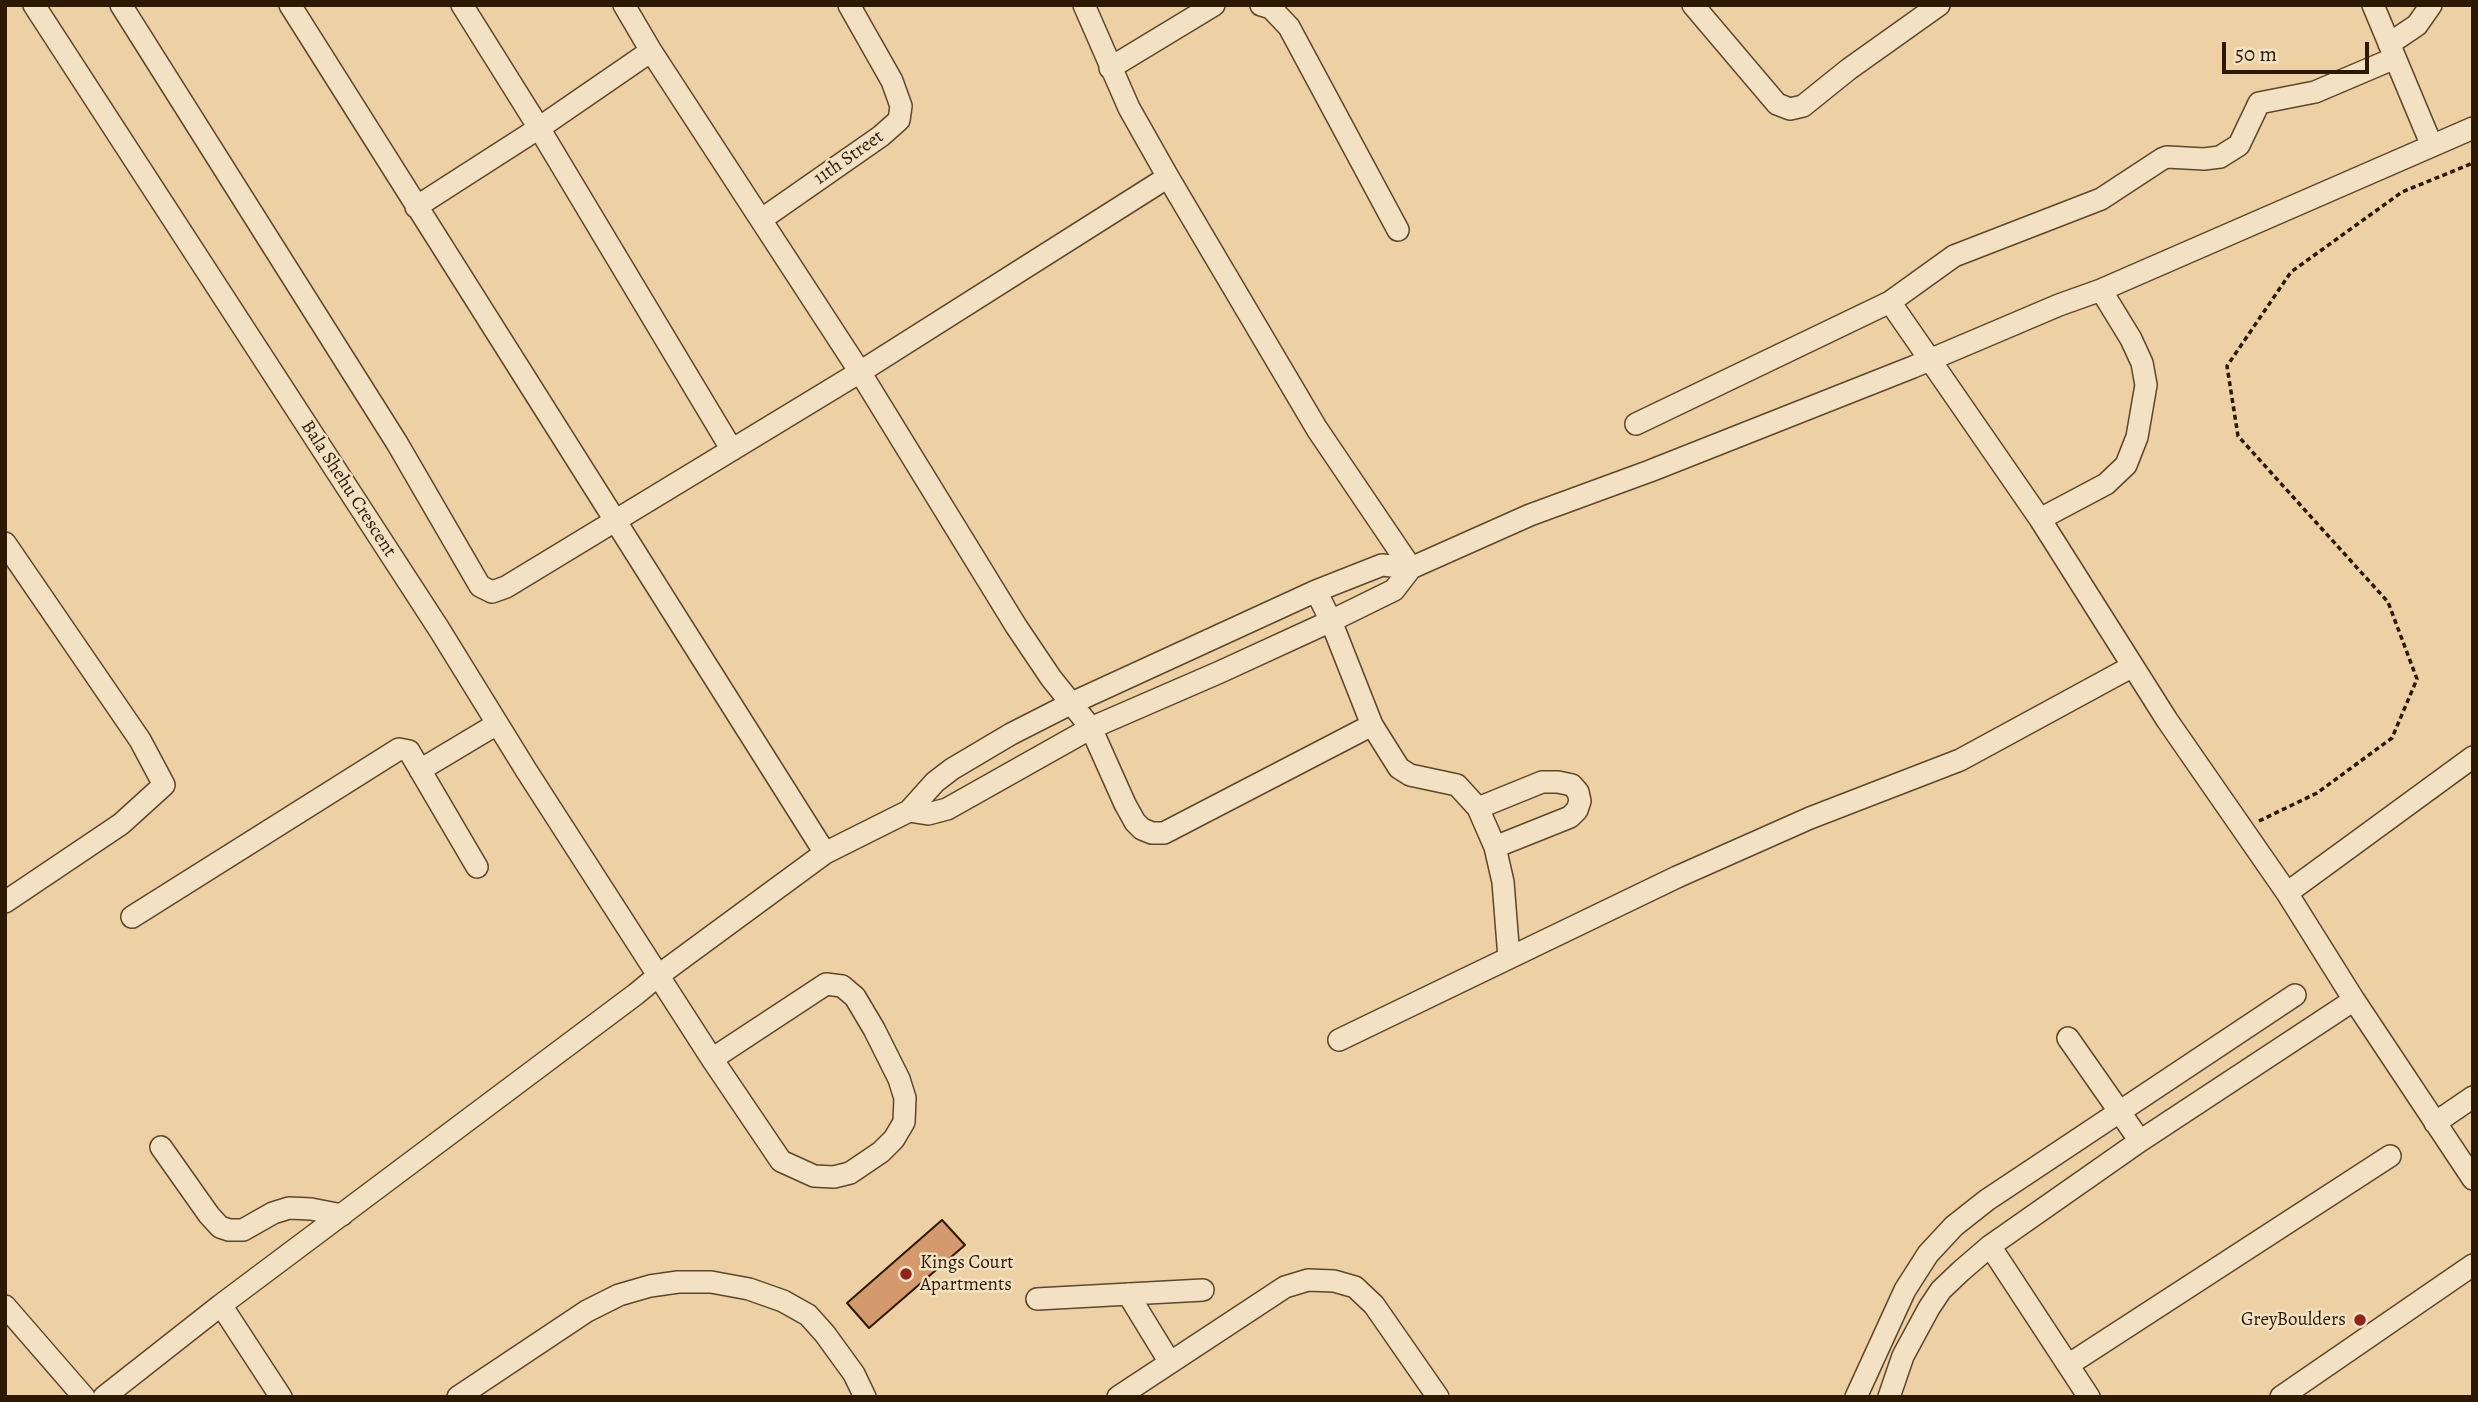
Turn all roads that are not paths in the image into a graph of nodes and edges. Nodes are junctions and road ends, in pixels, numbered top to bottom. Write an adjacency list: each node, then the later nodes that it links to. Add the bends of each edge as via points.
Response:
1 (34, 5): 38 (street, Bala Shehu Crescent)
2 (121, 5): 31 (street, via 397,443 480,586 492,592 506,587)
3 (290, 5): 21 (street)
4 (462, 5): 17 (street)
5 (624, 5): 14 (street)
6 (849, 5): 22 (street, 11th Street, via 896,88 899,120)
7 (1084, 5): 16 (street)
8 (1214, 5): 16 (street)
9 (1261, 5): 23 (street, via 1289,27)
10 (1693, 5): 11 (street, via 1777,104 1790,109 1802,106)
11 (1939, 5)
12 (2373, 5): 15 (street)
13 (2431, 5): 15 (street)
14 (651, 51): 17 (street); 22 (street)
15 (2392, 51): 19 (street); 25 (street, via 2315,92 2259,103 2239,145 2220,157 2168,156 2101,199 1954,256)
16 (1110, 68): 20 (street)
17 (539, 128): 21 (street); 29 (street)
18 (2473, 128): 19 (street)
19 (2432, 146): 24 (street)
20 (1168, 177): 27 (street); 33 (street, via 1318,429)
21 (416, 207): 31 (street)
22 (762, 219): 27 (street)
23 (1398, 230)
24 (2101, 290): 26 (street); 30 (street, via 2142,363 2146,385 2137,437 2126,465 2106,484)
25 (1889, 302): 26 (street); 28 (street)
26 (1928, 359): 30 (street); 33 (street, via 1530,515)
27 (860, 372): 29 (street); 37 (street, via 1017,626)
28 (1636, 424)
29 (732, 450): 31 (street)
30 (2040, 519): 36 (street)
31 (615, 521): 46 (street)
32 (5, 543): 49 (street, via 140,740 164,785 121,824)
33 (1411, 568): 34 (street, via 1382,565); 35 (street, via 1394,590)
34 (1316, 592): 35 (street); 37 (street)
35 (1331, 621): 39 (street); 40 (street)
36 (2133, 666): 48 (street); 51 (street, via 1960,760 1798,823)
37 (1072, 703): 40 (street); 44 (street, via 952,769)
38 (497, 724): 42 (street); 52 (street, Bala Shehu Crescent)
39 (1372, 725): 40 (street, via 1158,834 1135,822); 43 (street, via 1399,768 1410,775 1457,785)
40 (1091, 728): 44 (street, via 947,809 928,814)
41 (2473, 757): 48 (street)
42 (420, 770): 47 (street); 50 (street, via 409,751 399,750)
43 (1478, 808): 45 (street); 45 (street, via 1542,782 1572,785 1578,792 1580,801 1570,817)
44 (909, 811): 46 (street)
45 (1495, 847): 51 (street)
46 (825, 853): 52 (street)
47 (477, 867)
48 (2287, 893): 54 (street)
49 (5, 902)
50 (132, 917)
51 (1510, 958): 56 (street)
52 (659, 975): 57 (street, Bala Shehu Crescent); 65 (street)
53 (2295, 995): 59 (street)
54 (2354, 999): 60 (street); 61 (street)
55 (2068, 1038): 59 (street)
56 (1339, 1040)
57 (712, 1059): 57 (street, via 781,1161 814,1176 842,1175 867,1164 894,1139 904,1122 905,1098 887,1054 855,997 842,986 826,984)
58 (2473, 1097): 60 (street)
59 (2120, 1111): 61 (street); 82 (street, via 1987,1200 1928,1254 1905,1290)
60 (2435, 1123): 64 (street)
61 (2140, 1141): 66 (street)
62 (161, 1147): 65 (street, via 220,1227 243,1230 289,1208)
63 (2390, 1156): 74 (street)
64 (2473, 1179)
65 (342, 1215): 71 (street)
66 (1990, 1246): 74 (street); 83 (street, via 1941,1290 1903,1356)
67 (2473, 1265): 85 (street)
68 (1203, 1290): 69 (street)
69 (1128, 1294): 70 (street); 73 (street)
70 (1037, 1299)
71 (221, 1305): 76 (street); 77 (street)
72 (5, 1306): 75 (street)
73 (1169, 1361): 80 (street); 81 (street, via 1285,1287 1308,1280 1334,1281 1355,1287 1374,1305)
74 (2068, 1365): 84 (street)
75 (84, 1397)
76 (104, 1397)
77 (281, 1397)
78 (458, 1397): 79 (street, via 587,1311 619,1296 650,1286 711,1282 749,1289 808,1315 854,1374)
79 (865, 1397)
80 (1118, 1397)
81 (1438, 1397)
82 (1856, 1397)
83 (1889, 1397)
84 (2089, 1397)
85 (2281, 1397)

